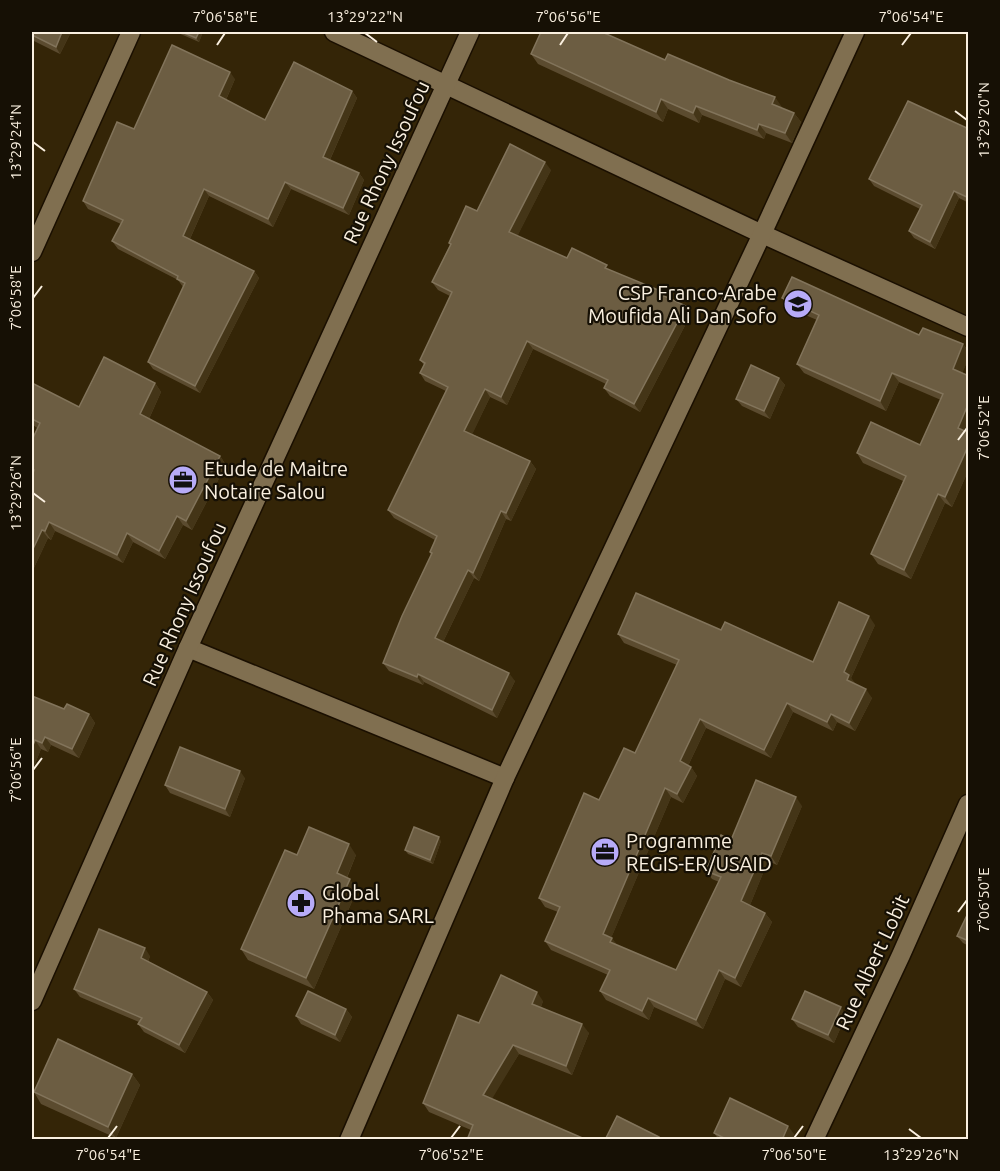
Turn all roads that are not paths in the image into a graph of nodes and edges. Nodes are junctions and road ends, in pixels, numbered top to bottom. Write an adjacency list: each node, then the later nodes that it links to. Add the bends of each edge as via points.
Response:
1 (131, 32): 7 (street)
2 (334, 32): 5 (street)
3 (470, 32): 5 (street, Rue Rhony Issoufou)
4 (855, 32): 6 (street)
5 (446, 84): 6 (street); 9 (street, Rue Rhony Issoufou)
6 (762, 234): 8 (street); 10 (street)
7 (32, 252)
8 (969, 327)
9 (188, 648): 10 (street); 12 (street, Rue Rhony Issoufou)
10 (505, 778): 13 (street)
11 (969, 804): 14 (street, Rue Albert Lobit)
12 (32, 1000)
13 (349, 1140)
14 (814, 1140)

